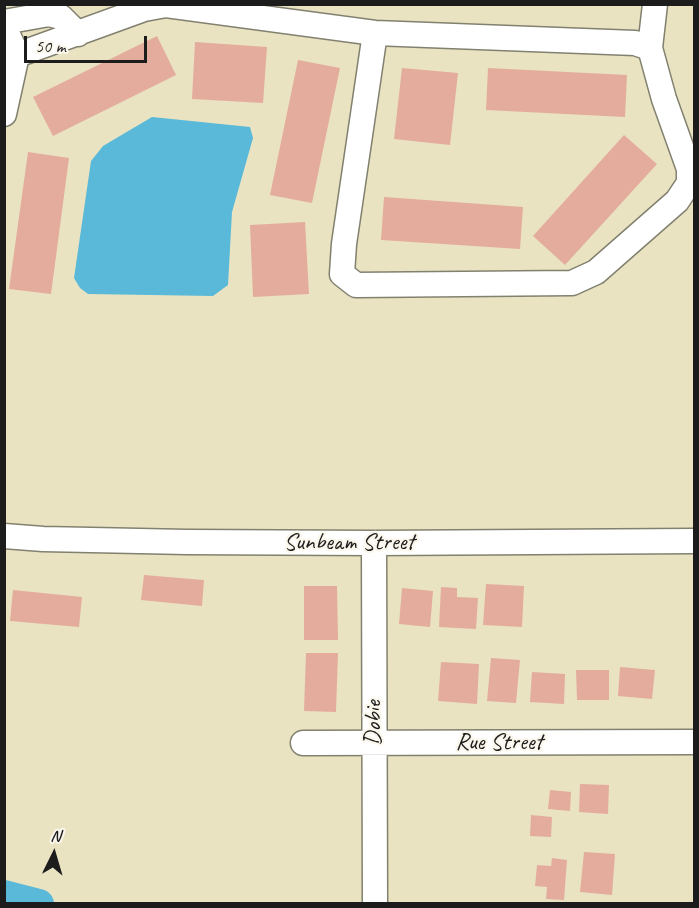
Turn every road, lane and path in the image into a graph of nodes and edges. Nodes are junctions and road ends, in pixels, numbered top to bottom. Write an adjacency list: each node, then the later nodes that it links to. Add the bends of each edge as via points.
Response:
1 (655, 4): 5 (street)
2 (4, 24): 4 (street, via 48,14 61,17); 6 (street)
3 (375, 33): 4 (street, via 166,5 144,9); 5 (street, via 635,43); 5 (street, via 344,244 342,274 356,285 572,283 596,272 677,201 689,183 689,169)
4 (78, 34): 6 (street)
5 (650, 48)
6 (17, 55): 7 (street)
7 (4, 114)
8 (4, 536): 10 (street, Sunbeam Street)
9 (694, 541): 10 (street, Sunbeam Street)
10 (374, 543): 13 (street, Dobie)
11 (694, 742): 13 (street, Rue Street)
12 (303, 744): 13 (street, Rue Street)
13 (374, 744): 14 (street, Dobie)
14 (375, 903)

